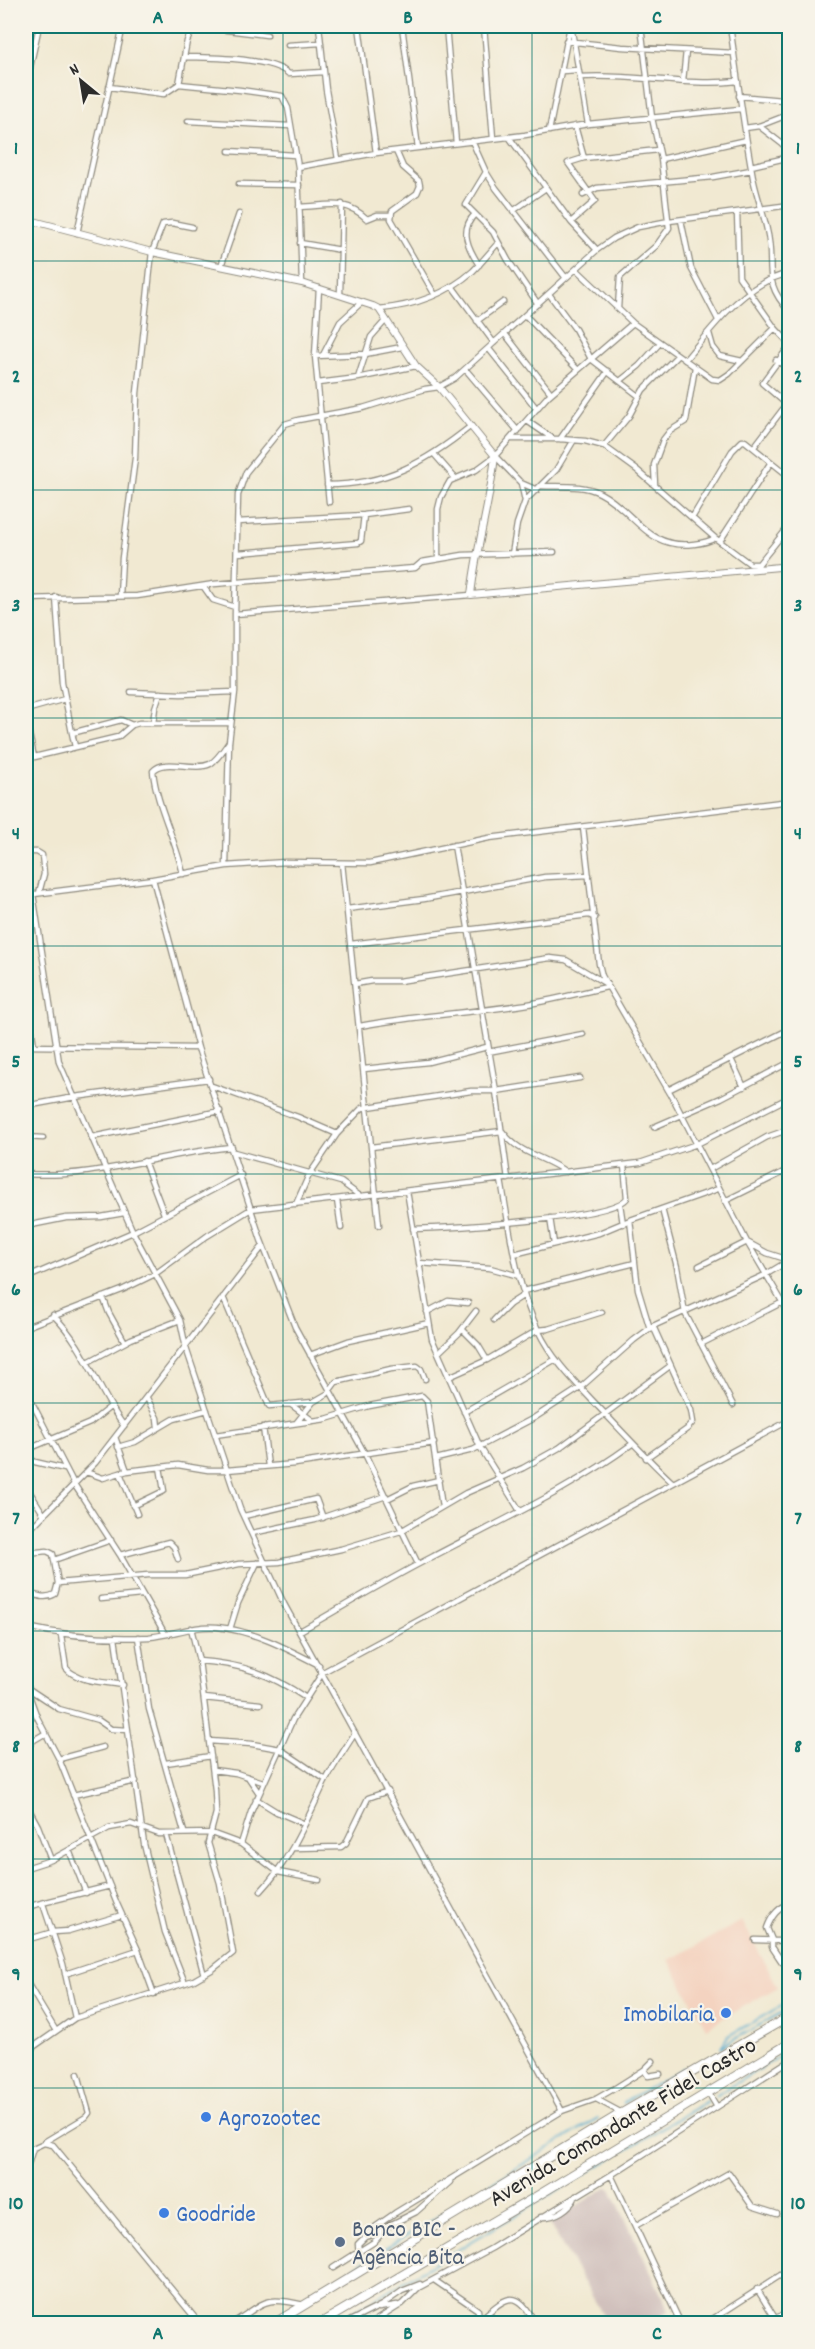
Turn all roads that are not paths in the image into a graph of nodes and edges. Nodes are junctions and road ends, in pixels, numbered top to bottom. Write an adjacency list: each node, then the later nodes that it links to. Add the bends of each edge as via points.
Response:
1 (39, 26): 32 (street)
2 (123, 26): 33 (street)
3 (319, 26): 18 (street)
4 (359, 26): 56 (street)
5 (402, 26): 51 (street)
6 (446, 26): 50 (street)
7 (484, 26): 8 (street); 47 (street)
8 (496, 26)
9 (555, 26): 10 (street)
10 (570, 26): 16 (street); 17 (street)
11 (641, 26): 20 (street)
12 (730, 26): 22 (street)
13 (783, 26): 14 (street)
14 (789, 30)
15 (267, 35): 23 (street, via 194,27)
16 (566, 41): 17 (street); 25 (street)
17 (574, 43): 20 (street); 24 (street)
18 (321, 44): 19 (street); 26 (street)
19 (288, 45)
20 (643, 47): 21 (street); 28 (street)
21 (686, 51): 22 (street); 29 (street)
22 (734, 53): 30 (street)
23 (185, 57): 26 (street, via 266,64 290,75); 31 (street)
24 (578, 70): 25 (street); 27 (street)
25 (561, 71): 45 (street)
26 (324, 72): 60 (street)
27 (580, 77): 28 (street); 40 (street)
28 (647, 80): 29 (street); 38 (street)
29 (683, 81): 30 (street)
30 (738, 81): 34 (street)
31 (179, 84): 33 (street, via 164,94); 41 (street, via 282,96)
32 (26, 86)
33 (109, 87): 85 (street)
34 (739, 96): 35 (street); 36 (street)
35 (789, 99)
36 (740, 109): 38 (street); 44 (street)
37 (789, 114): 43 (street)
38 (652, 118): 40 (street); 52 (street)
39 (188, 120): 41 (street)
40 (588, 124): 42 (street)
41 (290, 126): 57 (street)
42 (575, 126): 45 (street); 59 (street)
43 (759, 126): 44 (street); 53 (street)
44 (745, 128): 48 (street)
45 (549, 131): 46 (street)
46 (509, 136): 47 (street); 68 (street)
47 (493, 138): 49 (street)
48 (746, 140): 61 (street); 63 (street)
49 (472, 141): 50 (street); 64 (street)
50 (456, 143): 51 (street)
51 (418, 148): 55 (street)
52 (658, 150): 59 (street); 61 (street)
53 (789, 150)
54 (229, 151): 57 (street)
55 (396, 151): 56 (street); 79 (street, via 403,167 420,186 417,194)
56 (376, 153): 60 (street)
57 (295, 155): 62 (street)
58 (789, 157): 63 (street)
59 (584, 158): 69 (street, via 568,164)
60 (338, 159): 62 (street)
61 (661, 159): 65 (street)
62 (298, 167): 67 (street)
63 (751, 168): 65 (street); 74 (street)
64 (486, 172): 75 (street); 78 (street, via 466,204)
65 (664, 180): 69 (street); 82 (street)
66 (239, 184): 67 (street)
67 (299, 185): 73 (street)
68 (546, 188): 75 (street); 83 (street)
69 (588, 191): 70 (street); 83 (street, via 594,202)
70 (582, 195)
71 (342, 204): 73 (street); 79 (street, via 366,219 377,214); 88 (street)
72 (789, 205): 74 (street)
73 (299, 207): 86 (street)
74 (760, 209): 76 (street); 96 (street, via 767,229)
75 (513, 211): 95 (street)
76 (736, 212): 81 (street); 100 (street, via 738,274)
77 (239, 214): 92 (street)
78 (475, 214): 87 (street); 91 (street, via 467,223 466,238)
79 (391, 215): 102 (street)
80 (26, 219): 85 (street)
81 (681, 220): 82 (street); 112 (street, via 695,278)
82 (669, 221): 89 (street, via 626,232); 107 (street, via 668,231 657,246 620,277)
83 (571, 222): 89 (street)
84 (192, 227): 90 (street, via 163,224)
85 (77, 233): 90 (street)
86 (300, 243): 88 (street); 97 (street)
87 (498, 243): 91 (street); 106 (street)
88 (341, 250): 101 (street)
89 (597, 250): 93 (street)
90 (152, 252): 92 (street); 186 (street)
91 (478, 265): 98 (street)
92 (221, 266): 97 (street)
93 (576, 269): 95 (street); 107 (street)
94 (789, 272): 96 (street)
95 (566, 278): 103 (street)
96 (770, 279): 100 (street); 109 (street)
97 (302, 283): 99 (street)
98 (452, 286): 102 (street); 113 (street)
99 (319, 288): 101 (street); 126 (street)
100 (749, 292): 112 (street); 115 (street)
101 (340, 294): 104 (street)
102 (435, 294): 108 (street, via 410,304)
103 (549, 294): 106 (street); 127 (street)
104 (362, 302): 108 (street); 124 (street, via 340,322)
105 (503, 302): 113 (street)
106 (538, 304): 110 (street)
107 (618, 308): 114 (street)
108 (379, 309): 111 (street)
109 (789, 312)
110 (525, 315): 117 (street); 135 (street)
111 (386, 320): 121 (street); 123 (street, via 373,334)
112 (718, 320): 116 (street)
113 (477, 321): 118 (street)
114 (633, 322): 119 (street); 127 (street)
115 (775, 328): 120 (street); 130 (street)
116 (709, 333): 128 (street); 130 (street, via 720,356)
117 (505, 334): 118 (street); 141 (street)
118 (494, 343): 122 (street)
119 (660, 343): 125 (street); 138 (street)
120 (789, 344): 129 (street)
121 (402, 346): 123 (street); 131 (street)
122 (489, 349): 134 (street); 144 (street)
123 (365, 354): 124 (street); 137 (street)
124 (323, 355): 126 (street)
125 (678, 355): 128 (street); 142 (street)
126 (315, 356): 139 (street)
127 (591, 359): 135 (street); 136 (street)
128 (685, 360): 132 (street)
129 (776, 360): 133 (street); 143 (street, via 762,383)
130 (742, 361): 132 (street, via 717,380)
131 (416, 366): 137 (street); 140 (street)
132 (695, 367): 158 (street, via 686,421 663,440)
133 (789, 369)
134 (466, 370): 140 (street); 148 (street)
135 (578, 370): 141 (street)
136 (608, 371): 138 (street); 151 (street)
137 (358, 378): 139 (street)
138 (620, 381): 142 (street)
139 (318, 383): 145 (street)
140 (439, 387): 145 (street); 147 (street)
141 (550, 393): 144 (street)
142 (639, 396): 153 (street, via 629,416)
143 (788, 406): 154 (street)
144 (537, 408): 146 (street)
145 (322, 416): 163 (street); 171 (street, via 280,428 241,483)
146 (526, 421): 148 (street); 149 (street)
147 (471, 425): 155 (street); 156 (street)
148 (518, 431): 150 (street)
149 (553, 438): 150 (street); 151 (street)
150 (511, 439): 156 (street)
151 (560, 439): 152 (street)
152 (574, 440): 153 (street); 165 (street, via 556,470)
153 (604, 446): 159 (street)
154 (754, 447): 157 (street); 170 (street, via 744,440 737,444)
155 (434, 454): 161 (street); 163 (street, via 367,482)
156 (495, 456): 161 (street, via 476,470); 162 (street); 176 (street)
157 (771, 462): 160 (street); 173 (street)
158 (654, 465): 159 (street); 164 (street)
159 (645, 477): 164 (street)
160 (789, 477)
161 (455, 478): 178 (street, via 441,497 438,509)
162 (521, 483): 165 (street); 166 (street)
163 (327, 485): 167 (street)
164 (655, 486): 170 (street)
165 (539, 488): 166 (street); 173 (street, via 573,486 593,490 609,498 648,534 669,543 684,545)
166 (525, 501): 177 (street)
167 (328, 502)
168 (409, 508): 169 (street)
169 (364, 515): 171 (street); 175 (street, via 358,543)
170 (692, 518): 173 (street)
171 (238, 522): 175 (street)
172 (789, 525): 179 (street)
173 (718, 539): 179 (street)
174 (554, 552): 177 (street)
175 (238, 553): 181 (street)
176 (476, 554): 177 (street); 178 (street); 185 (street)
177 (512, 554)
178 (438, 559): 181 (street, via 404,569)
179 (758, 566): 180 (street); 185 (street)
180 (789, 566)
181 (236, 583): 182 (street); 189 (street)
182 (214, 584): 183 (street); 184 (street)
183 (203, 586): 184 (street); 186 (street, via 150,596)
184 (209, 595): 189 (street, via 214,601)
185 (471, 595): 190 (street)
186 (120, 596): 187 (street)
187 (56, 597): 188 (street); 194 (street)
188 (26, 599)
189 (235, 608): 190 (street)
190 (235, 614): 192 (street)
191 (131, 692): 193 (street)
192 (235, 692): 193 (street); 198 (street)
193 (160, 693): 197 (street)
194 (65, 699): 195 (street); 200 (street)
195 (26, 710)
196 (26, 720): 203 (street)
197 (153, 723): 198 (street); 199 (street)
198 (231, 723): 201 (street)
199 (132, 725): 200 (street, via 122,720); 202 (street, via 117,737)
200 (72, 734): 202 (street)
201 (229, 742): 210 (street); 211 (street, via 209,764 196,768 163,765 153,771)
202 (75, 747): 203 (street)
203 (34, 757): 204 (street)
204 (26, 759)
205 (789, 801): 206 (street)
206 (583, 827): 207 (street); 212 (street)
207 (454, 845): 209 (street, via 370,863); 214 (street)
208 (26, 852): 215 (street, via 42,855 44,874)
209 (342, 863): 210 (street); 218 (street)
210 (226, 866): 211 (street)
211 (183, 874): 213 (street)
212 (589, 874): 214 (street); 219 (street)
213 (153, 879): 215 (street); 233 (street)
214 (462, 891): 218 (street); 220 (street)
215 (39, 893): 216 (street)
216 (33, 894): 217 (street); 232 (street)
217 (26, 895)
218 (347, 909): 221 (street)
219 (595, 918): 220 (street, via 586,915); 224 (street, via 599,964)
220 (468, 929): 221 (street); 222 (street)
221 (351, 944): 223 (street)
222 (475, 970): 223 (street); 224 (street, via 556,958 571,962); 226 (street)
223 (355, 984): 227 (street)
224 (606, 985): 226 (street, via 543,1001); 242 (street)
225 (26, 992): 231 (street)
226 (482, 1010): 227 (street); 234 (street)
227 (360, 1026): 237 (street)
228 (789, 1029): 235 (street)
229 (583, 1035): 234 (street)
230 (26, 1046): 231 (street)
231 (34, 1046): 232 (street)
232 (56, 1046): 233 (street); 244 (street)
233 (198, 1048): 239 (street)
234 (488, 1050): 237 (street); 243 (street)
235 (731, 1059): 241 (street); 242 (street)
236 (789, 1062): 241 (street)
237 (364, 1069): 247 (street)
238 (580, 1078): 243 (street)
239 (209, 1079): 240 (street); 244 (street)
240 (212, 1086): 248 (street); 253 (street)
241 (744, 1087): 249 (street)
242 (668, 1090): 249 (street)
243 (496, 1091): 247 (street); 252 (street)
244 (75, 1097): 246 (street); 255 (street)
245 (789, 1098): 257 (street)
246 (26, 1106)
247 (367, 1106): 253 (street); 258 (street)
248 (220, 1111): 255 (street); 259 (street)
249 (682, 1116): 250 (street); 257 (street)
250 (654, 1127)
251 (789, 1129): 262 (street)
252 (502, 1131): 258 (street); 265 (street, via 521,1150); 269 (street)
253 (337, 1134): 268 (street)
254 (26, 1137): 256 (street)
255 (92, 1137): 264 (street)
256 (43, 1138)
257 (697, 1144): 261 (street); 262 (street)
258 (371, 1147): 274 (street)
259 (233, 1149): 260 (street, via 200,1150); 267 (street); 268 (street)
260 (144, 1161): 264 (street); 282 (street)
261 (624, 1165): 265 (street); 278 (street, via 627,1200)
262 (710, 1169): 271 (street)
263 (789, 1169): 276 (street)
264 (106, 1170): 266 (street); 281 (street)
265 (566, 1172): 269 (street)
266 (26, 1174)
267 (241, 1175): 279 (street); 282 (street)
268 (309, 1175): 273 (street, via 346,1184); 277 (street)
269 (508, 1179): 270 (street)
270 (501, 1180): 272 (street); 285 (street)
271 (718, 1189): 276 (street); 280 (street)
272 (407, 1191): 274 (street); 290 (street)
273 (360, 1196): 274 (street); 275 (street)
274 (375, 1196): 287 (street)
275 (337, 1200): 277 (street); 289 (street)
276 (725, 1201): 292 (street)
277 (296, 1204): 279 (street)
278 (620, 1204): 283 (street); 286 (street)
279 (251, 1209): 294 (street); 301 (street)
280 (662, 1209): 284 (street); 313 (street)
281 (124, 1213): 288 (street); 291 (street)
282 (164, 1214): 291 (street)
283 (550, 1218): 285 (street); 293 (street)
284 (630, 1220): 286 (street); 298 (street)
285 (509, 1221): 290 (street); 295 (street)
286 (623, 1224): 293 (street)
287 (379, 1225)
288 (26, 1226)
289 (341, 1228)
290 (413, 1229): 297 (street)
291 (133, 1232): 301 (street); 304 (street)
292 (747, 1242): 296 (street); 300 (street); 302 (street)
293 (554, 1245): 295 (street)
294 (263, 1246): 307 (street); 327 (street)
295 (514, 1254): 303 (street)
296 (789, 1260): 302 (street)
297 (419, 1263): 303 (street, via 490,1268); 311 (street)
298 (635, 1263): 305 (street); 320 (street, via 638,1289)
299 (26, 1264): 304 (street)
300 (699, 1266)
301 (155, 1275): 306 (street); 316 (street)
302 (765, 1275): 309 (street); 313 (street)
303 (519, 1276): 305 (street)
304 (28, 1277)
305 (524, 1293): 317 (street); 322 (street)
306 (103, 1297): 315 (street); 323 (street)
307 (223, 1297): 325 (street); 339 (street, via 267,1404)
308 (468, 1303): 311 (street, via 448,1301)
309 (786, 1304): 314 (street); 324 (street)
310 (476, 1311): 321 (street)
311 (427, 1312): 318 (street)
312 (602, 1312): 322 (street)
313 (685, 1313): 320 (street); 324 (street)
314 (789, 1315)
315 (53, 1316): 319 (street); 330 (street)
316 (180, 1320): 323 (street); 325 (street)
317 (494, 1320)
318 (429, 1323): 326 (street); 327 (street, via 342,1343)
319 (26, 1327)
320 (651, 1328): 331 (street); 334 (street)
321 (462, 1329): 326 (street); 329 (street)
322 (538, 1330): 328 (street); 329 (street)
323 (125, 1342): 330 (street)
324 (701, 1344): 340 (street)
325 (186, 1348): 337 (street); 342 (street)
326 (438, 1353): 332 (street)
327 (310, 1355): 336 (street)
328 (556, 1359): 334 (street); 343 (street)
329 (487, 1360): 332 (street)
330 (88, 1362): 341 (street)
331 (670, 1366): 346 (street); 363 (street, via 692,1410 693,1422)
332 (448, 1377): 343 (street)
333 (424, 1379): 336 (street, via 419,1368 409,1366 336,1382)
334 (580, 1388): 346 (street); 359 (street)
335 (26, 1391): 355 (street)
336 (329, 1391): 338 (street); 345 (street)
337 (147, 1398): 350 (street); 351 (street, via 158,1418)
338 (313, 1402): 339 (street); 344 (street)
339 (290, 1404): 344 (street)
340 (733, 1405)
341 (110, 1407): 350 (street); 355 (street, via 90,1423)
342 (207, 1410): 351 (street); 353 (street)
343 (464, 1412): 359 (street)
344 (304, 1414): 347 (street); 349 (street)
345 (344, 1414): 347 (street); 356 (street, via 425,1397); 361 (street)
346 (605, 1414): 357 (street); 372 (street, via 559,1448)
347 (312, 1420): 349 (street)
348 (789, 1420): 374 (street)
349 (297, 1422): 352 (street)
350 (124, 1426): 354 (street)
351 (158, 1427): 358 (street, via 135,1442)
352 (263, 1427): 353 (street); 365 (street)
353 (215, 1435): 368 (street)
354 (115, 1437): 358 (street); 370 (street)
355 (50, 1441): 360 (street); 367 (street)
356 (434, 1443): 361 (street); 364 (street)
357 (632, 1444): 363 (street); 380 (street, via 617,1457)
358 (117, 1447): 369 (street)
359 (480, 1447): 364 (street); 372 (street)
360 (26, 1450)
361 (365, 1454): 365 (street); 377 (street)
362 (26, 1456): 367 (street)
363 (646, 1458): 374 (street)
364 (436, 1459): 373 (street)
365 (268, 1466): 368 (street)
366 (160, 1467): 368 (street); 369 (street); 378 (street, via 164,1491)
367 (66, 1470): 375 (street)
368 (227, 1470): 383 (street)
369 (127, 1471): 371 (street)
370 (86, 1472): 371 (street, via 99,1478); 375 (street)
371 (120, 1473): 378 (street)
372 (499, 1478): 379 (street); 380 (street)
373 (438, 1480): 377 (street); 379 (street)
374 (673, 1483): 411 (street)
375 (74, 1484): 382 (street); 388 (street)
376 (26, 1486): 382 (street)
377 (386, 1497): 384 (street); 385 (street)
378 (133, 1506): 381 (street)
379 (442, 1507): 385 (street)
380 (520, 1511): 395 (street)
381 (137, 1514)
382 (44, 1515): 386 (street)
383 (244, 1516): 384 (street, via 316,1499); 387 (street)
384 (323, 1518): 387 (street)
385 (401, 1531): 393 (street, via 313,1556); 395 (street)
386 (26, 1533)
387 (252, 1533): 393 (street)
388 (111, 1540): 390 (street); 392 (street)
389 (26, 1553): 392 (street, via 47,1551)
390 (120, 1555): 391 (street, via 169,1542); 396 (street)
391 (178, 1559)
392 (54, 1560): 397 (street)
393 (265, 1562): 394 (street); 404 (street)
394 (257, 1563): 396 (street, via 185,1575); 403 (street)
395 (418, 1564): 404 (street)
396 (133, 1577): 397 (street); 399 (street)
397 (58, 1583): 398 (street, via 50,1597)
398 (28, 1593): 401 (street)
399 (141, 1595): 400 (street); 405 (street)
400 (101, 1599)
401 (26, 1627): 406 (street)
402 (191, 1628): 403 (street); 405 (street); 409 (street)
403 (230, 1629): 410 (street, via 276,1643)
404 (300, 1631): 410 (street)
405 (165, 1634): 407 (street)
406 (61, 1635): 408 (street); 412 (street, via 69,1672)
407 (138, 1636): 408 (street); 425 (street, via 149,1709)
408 (115, 1638): 412 (street)
409 (200, 1661): 413 (street); 414 (street, via 253,1670)
410 (319, 1665): 411 (street)
411 (323, 1672): 414 (street); 418 (street)
412 (123, 1685): 416 (street)
413 (204, 1698): 415 (street); 419 (street)
414 (306, 1698): 422 (street)
415 (260, 1704)
416 (128, 1730): 417 (street, via 111,1729 98,1720 59,1709 26,1687); 429 (street)
417 (46, 1733): 421 (street); 424 (street)
418 (355, 1733): 428 (street); 431 (street)
419 (209, 1741): 422 (street); 423 (street)
420 (103, 1747): 424 (street)
421 (26, 1749)
422 (280, 1749): 428 (street); 430 (street)
423 (212, 1756): 425 (street); 426 (street)
424 (59, 1759): 433 (street)
425 (166, 1763): 438 (street)
426 (213, 1770): 427 (street); 439 (street, via 216,1814)
427 (248, 1777): 430 (street); 432 (street)
428 (326, 1780): 436 (street)
429 (136, 1781): 433 (street); 437 (street)
430 (263, 1782): 432 (street)
431 (388, 1791): 443 (street, via 368,1798 346,1843 340,1847); 481 (street)
432 (259, 1793): 434 (street)
433 (73, 1795): 441 (street)
434 (256, 1799): 436 (street); 442 (street)
435 (26, 1804): 445 (street)
436 (305, 1824): 443 (street)
437 (142, 1828): 440 (street); 441 (street, via 117,1825); 466 (street, via 160,1913)
438 (184, 1832): 439 (street); 440 (street)
439 (211, 1833): 442 (street); 464 (street, via 208,1843 233,1950)
440 (166, 1834): 464 (street)
441 (90, 1838): 444 (street); 449 (street)
442 (241, 1844): 447 (street)
443 (294, 1848): 447 (street)
444 (69, 1850): 445 (street); 451 (street)
445 (51, 1860): 446 (street)
446 (26, 1868)
447 (278, 1872): 448 (street); 450 (street)
448 (319, 1880)
449 (110, 1886): 451 (street); 455 (street)
450 (261, 1891)
451 (86, 1893): 452 (street)
452 (43, 1904): 454 (street); 456 (street)
453 (789, 1904): 459 (street, via 782,1906 769,1922)
454 (26, 1907)
455 (122, 1915): 456 (street); 461 (street)
456 (53, 1932): 457 (street); 463 (street)
457 (26, 1940)
458 (755, 1940): 459 (street)
459 (772, 1940): 460 (street); 462 (street, via 782,1962)
460 (789, 1941)
461 (138, 1950): 463 (street); 467 (street)
462 (789, 1962)
463 (65, 1974): 469 (street)
464 (204, 1975): 466 (street)
465 (26, 1981): 470 (street)
466 (185, 1983): 467 (street)
467 (154, 1994): 469 (street)
468 (789, 2016): 482 (highway, Avenida Comandante Fidel Castro)
469 (75, 2018): 470 (street)
470 (56, 2031): 472 (street)
471 (789, 2043): 478 (highway, Avenida Comandante Fidel Castro)
472 (26, 2052)
473 (789, 2060): 480 (street)
474 (653, 2061): 475 (street)
475 (644, 2070): 477 (street, via 648,2076); 479 (street)
476 (78, 2074): 483 (street, via 89,2113)
477 (660, 2074)
478 (708, 2092): 480 (street); 508 (highway, Avenida Comandante Fidel Castro)
479 (596, 2098): 481 (street); 482 (street)
480 (717, 2107): 486 (street)
481 (562, 2110): 485 (street)
482 (622, 2113): 497 (highway, Avenida Comandante Fidel Castro)
483 (44, 2143): 484 (street, via 31,2151); 505 (street, via 53,2145)
484 (26, 2171)
485 (456, 2175): 489 (street, via 416,2212); 490 (street, via 395,2213)
486 (611, 2175): 488 (street); 494 (street)
487 (777, 2214): 488 (street, via 752,2206 729,2173)
488 (635, 2226): 502 (street)
489 (387, 2228): 490 (street); 491 (street)
490 (363, 2239): 491 (street, via 358,2244)
491 (359, 2253): 492 (street)
492 (333, 2268)
493 (789, 2269): 495 (street)
494 (435, 2280): 496 (street, via 418,2288); 498 (street, via 412,2286); 501 (street, via 478,2310)
495 (757, 2289): 499 (street, via 775,2318); 512 (street)
496 (402, 2304): 498 (street); 509 (street)
497 (304, 2305): 506 (street, via 269,2300); 507 (highway, Avenida Comandante Fidel Castro)
498 (376, 2308): 503 (street)
499 (789, 2313)
500 (26, 2314): 504 (street)
501 (479, 2320): 510 (street); 511 (street, via 513,2298)
502 (679, 2322)
503 (349, 2323)
504 (31, 2324)
505 (200, 2324)
506 (231, 2324)
507 (273, 2324)
508 (320, 2324)
509 (369, 2324)
510 (474, 2324)
511 (535, 2324)
512 (705, 2324)

